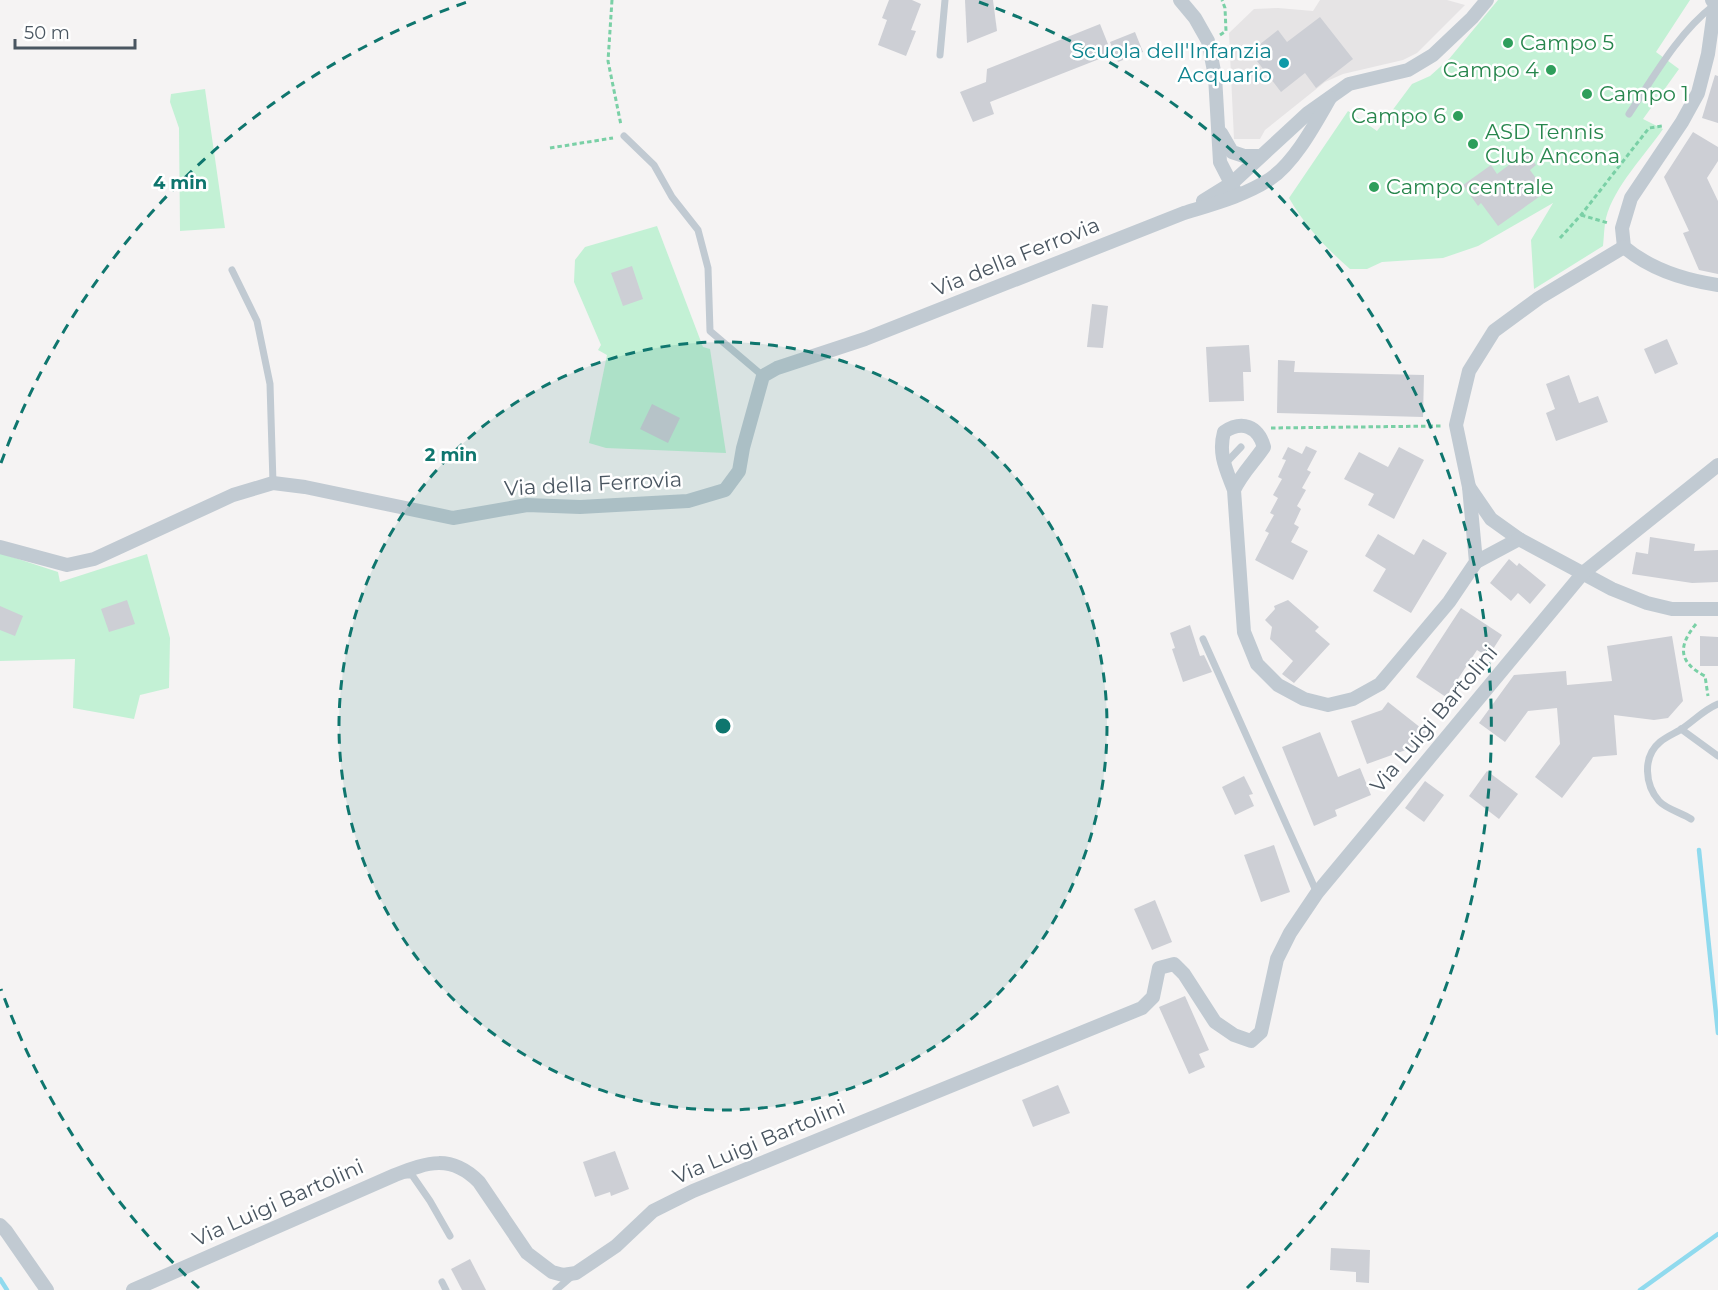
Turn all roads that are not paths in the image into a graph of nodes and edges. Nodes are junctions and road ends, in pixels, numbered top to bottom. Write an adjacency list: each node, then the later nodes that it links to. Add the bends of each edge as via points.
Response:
1 (945, 0): 5 (lane)
2 (1179, 0): 8 (street, via 1208,42)
3 (1487, 0): 6 (street, Via della Ferrovia, via 1433,55 1408,70 1349,84)
4 (1713, 2): 7 (lane, via 1665,59); 13 (street, via 1708,54 1698,93 1631,198 1622,228)
5 (940, 55)
6 (1330, 98): 10 (street, Via della Ferrovia); 11 (street, Via della Ferrovia, via 1297,149)
7 (1629, 114)
8 (1220, 132): 10 (street, via 1232,152); 12 (street, via 1220,162)
9 (624, 136): 16 (lane, via 654,165 672,197 698,230 708,268 710,331)
10 (1260, 156): 11 (street); 12 (street, Via della Ferrovia)
11 (1270, 179): 12 (street, Via della Ferrovia)
12 (1234, 190): 16 (street, Via della Ferrovia, via 865,339)
13 (1624, 247): 15 (street, via 1639,259 1691,281); 21 (street, via 1539,298 1494,331 1469,371 1456,425)
14 (232, 270): 20 (lane, via 257,321 270,384)
15 (1718, 285)
16 (763, 376): 20 (street, Via della Ferrovia, via 739,471 725,490 688,501 580,507 528,505 453,518)
17 (1241, 447): 18 (lane)
18 (1224, 465): 22 (street); 22 (street, via 1220,446 1224,432 1241,424 1251,428 1264,447 1242,473)
19 (1718, 465): 26 (street, Via Luigi Bartolini)
20 (273, 483): 24 (street, Via della Ferrovia, via 234,495 94,559 67,566)
21 (1469, 487): 23 (street, via 1491,519); 25 (street)
22 (1234, 490): 25 (street, via 1244,632 1257,664 1278,686 1304,699 1328,705 1353,699 1380,684 1449,602)
23 (1520, 539): 25 (street); 26 (street)
24 (0, 547)
25 (1476, 562)
26 (1583, 573): 27 (street, via 1647,603 1672,609); 33 (street, Via Luigi Bartolini)
27 (1718, 609)
28 (1203, 639): 33 (lane)
29 (1718, 704): 30 (lane)
30 (1681, 729): 31 (lane); 32 (lane, via 1658,743 1646,770 1660,802)
31 (1718, 756)
32 (1691, 819)
33 (1317, 893): 37 (street, Via Luigi Bartolini, via 1277,959 1261,1032 1251,1041 1215,1022 1184,974 1173,964 1167,964 1160,968 1153,997 1142,1008 693,1191 653,1211 616,1246)
34 (395, 1175): 36 (lane, via 412,1175); 37 (street, Via Luigi Bartolini, via 437,1162 469,1173 527,1253 552,1272); 40 (street, Via Luigi Bartolini)
35 (0, 1225): 39 (street)
36 (450, 1236)
37 (576, 1273): 42 (lane)
38 (442, 1282): 41 (lane)
39 (47, 1290)
40 (134, 1290)
41 (446, 1290)
42 (556, 1290)

